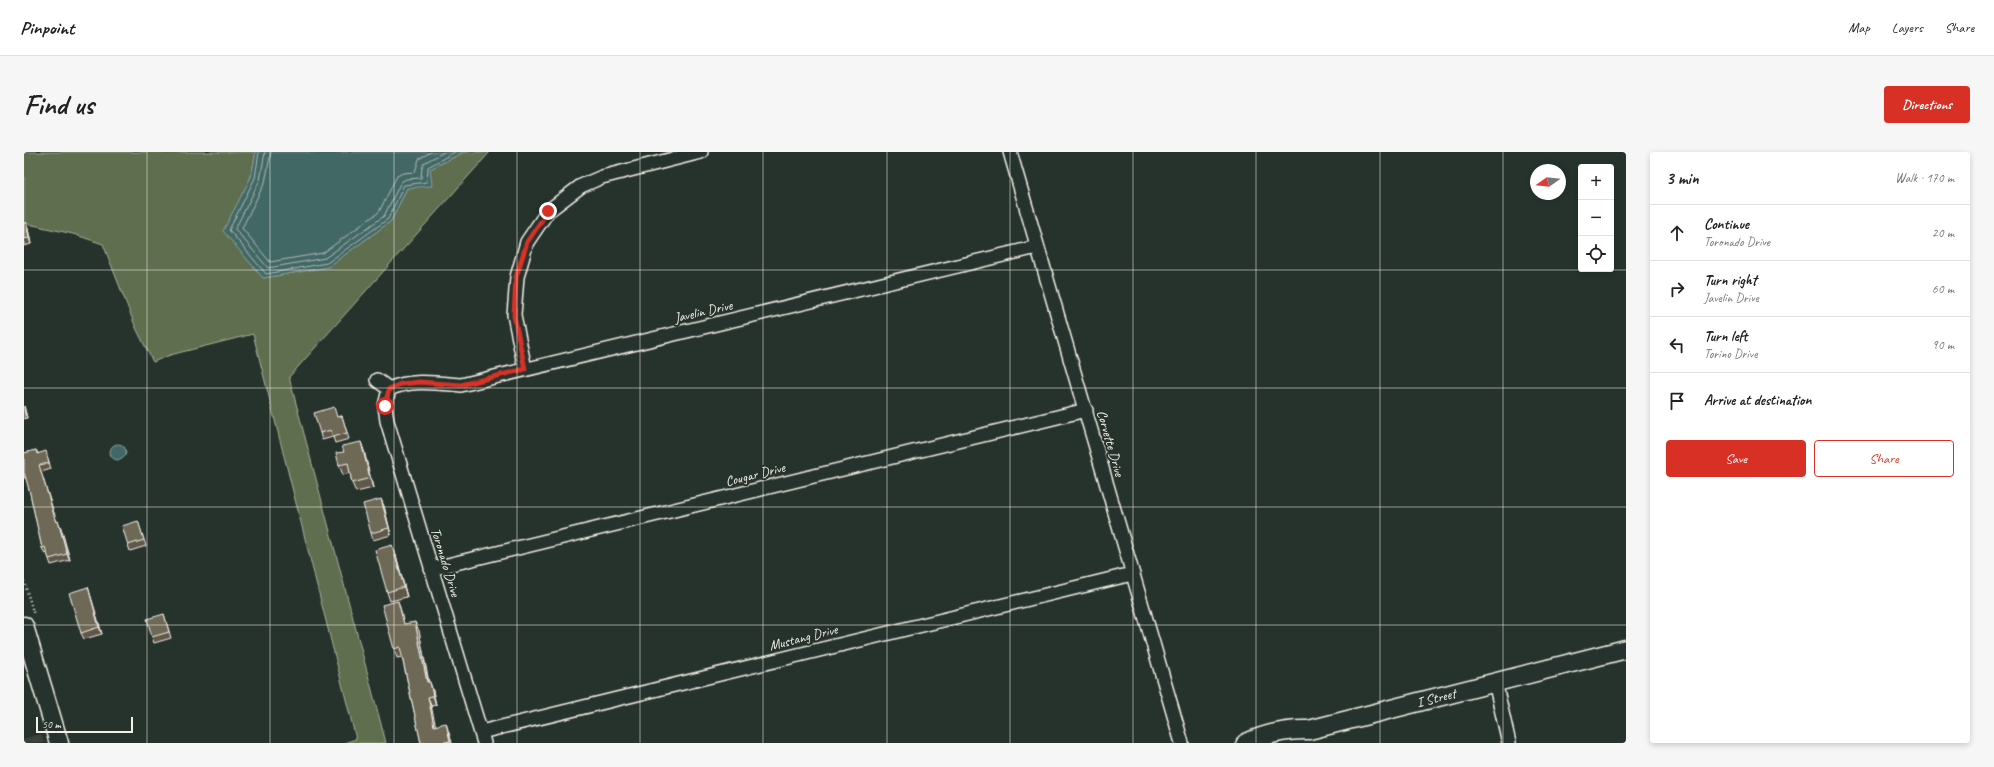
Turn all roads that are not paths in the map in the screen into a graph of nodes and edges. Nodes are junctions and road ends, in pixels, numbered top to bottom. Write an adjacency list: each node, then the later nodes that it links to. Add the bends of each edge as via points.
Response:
1 (701, 152): 4 (street, via 602,177 580,186 548,211 527,242 516,277 514,316)
2 (1010, 152): 3 (street, Corvette Drive)
3 (1038, 247): 4 (street, Javelin Drive); 7 (street, Corvette Drive)
4 (525, 369): 6 (street, Javelin Drive, via 461,385 419,382 401,384)
5 (377, 380): 6 (street)
6 (389, 389): 8 (street, Toronado Drive, via 385,406 387,421)
7 (1086, 410): 8 (street, Cougar Drive); 9 (street, Corvette Drive)
8 (431, 569): 13 (street, Toronado Drive)
9 (1132, 574): 13 (street, Mustang Drive); 16 (street, Corvette Drive)
10 (24, 626): 15 (street)
11 (1626, 650): 12 (street, I Street)
12 (1495, 682): 14 (street, I Street, via 1309,730 1294,729); 18 (street)
13 (483, 737)
14 (1280, 737): 17 (street, I Street)
15 (59, 743)
16 (1182, 743)
17 (1246, 743)
18 (1509, 743)

